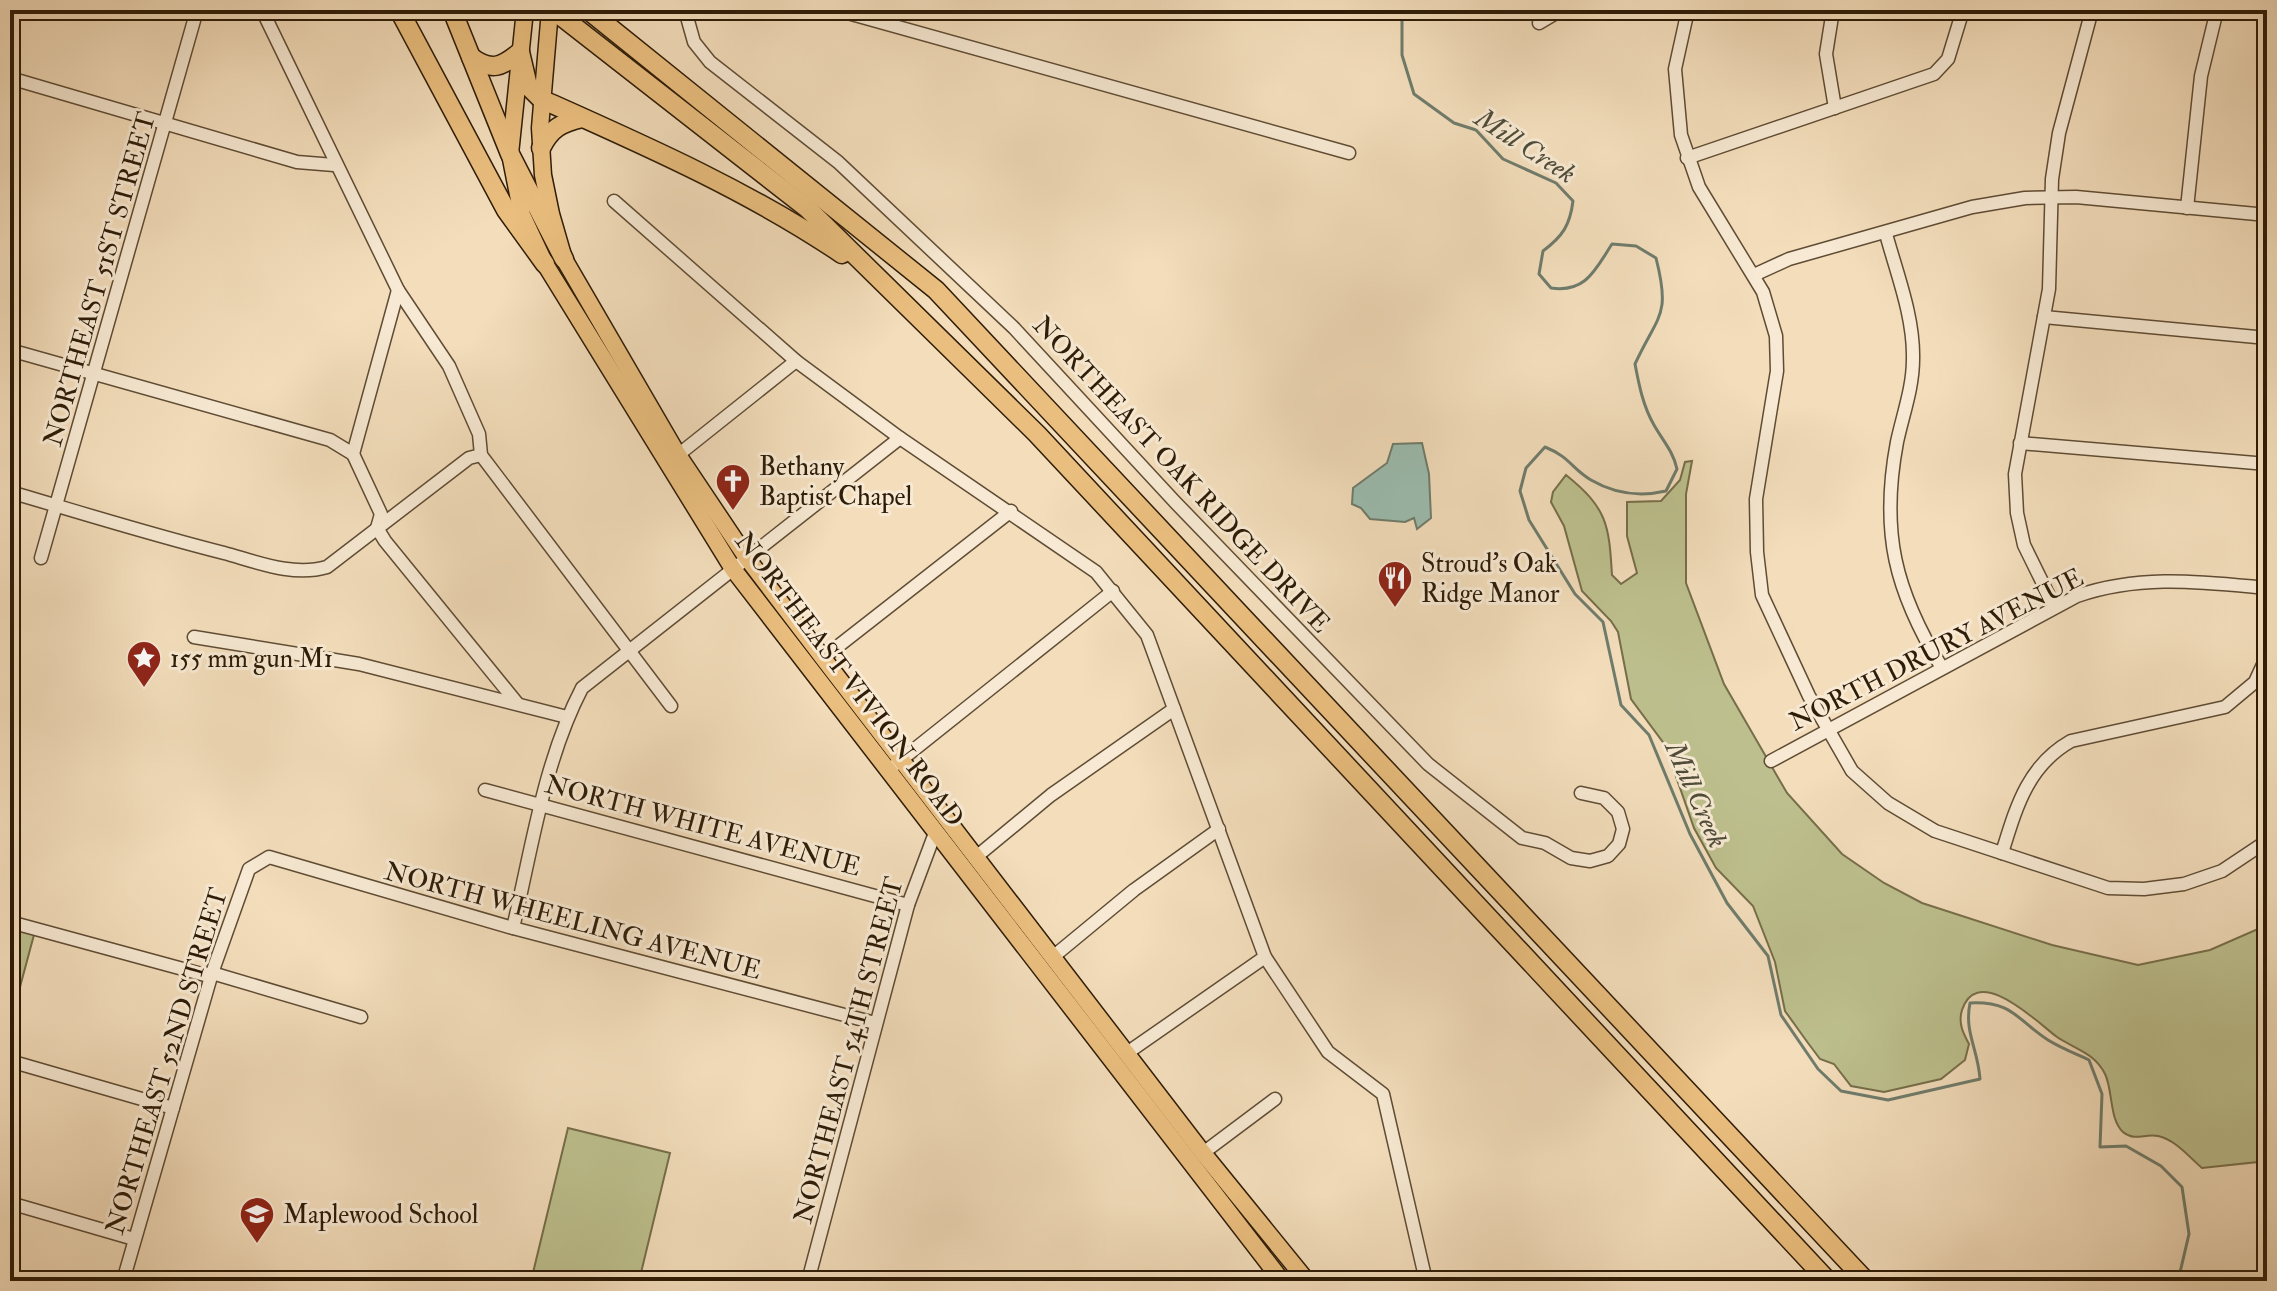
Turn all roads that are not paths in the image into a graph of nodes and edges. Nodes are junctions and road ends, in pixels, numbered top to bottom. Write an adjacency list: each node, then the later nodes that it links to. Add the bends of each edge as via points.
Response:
1 (197, 10): 23 (street, NORTHEAST 51ST STREET)
2 (262, 10): 28 (street)
3 (399, 10): 35 (highway, via 506,210)
4 (452, 10): 18 (highway)
5 (525, 10): 17 (main road, NORTHEAST VIVION ROAD)
6 (552, 10): 20 (main road, NORTHEAST VIVION ROAD); 37 (highway, via 808,209)
7 (588, 10): 103 (highway, via 936,290)
8 (685, 10): 74 (street, NORTHEAST OAK RIDGE DRIVE, via 694,42 710,62 838,162 1014,328 1428,764 1522,838 1590,861 1608,856 1623,829 1618,812 1604,798)
9 (837, 10): 25 (street)
10 (1561, 10): 16 (street)
11 (1688, 10): 27 (street, via 1675,69)
12 (1833, 10): 21 (street, via 1826,54)
13 (1963, 10): 21 (street, via 1951,52 1940,69)
14 (2092, 10): 29 (street, via 2059,133)
15 (2217, 10): 31 (street, via 2201,76)
16 (1539, 23)
17 (520, 52): 18 (highway, via 505,65 490,68); 20 (highway, via 528,86); 26 (main road, NORTHEAST VIVION ROAD)
18 (471, 57): 26 (highway)
19 (10, 78): 23 (street)
20 (541, 99): 22 (highway); 24 (main road, NORTHEAST VIVION ROAD)
21 (1835, 108): 27 (street)
22 (582, 118): 24 (highway, via 562,122); 37 (highway, via 804,228)
23 (166, 124): 28 (street, via 297,162); 43 (street, NORTHEAST 51ST STREET)
24 (541, 148): 34 (main road, NORTHEAST VIVION ROAD)
25 (1349, 153)
26 (510, 154): 34 (highway); 35 (main road, NORTHEAST VIVION ROAD, via 522,215)
27 (1687, 158): 36 (street)
28 (334, 165): 38 (street)
29 (2051, 196): 31 (street); 33 (street, via 1972,207); 39 (street, via 2052,269)
30 (614, 201): 42 (street)
31 (2187, 208): 32 (street)
32 (2267, 215)
33 (1886, 234): 36 (street, via 1789,259); 64 (street, via 1910,323 1913,359 1889,485 1892,546 1910,613)
34 (564, 259): 48 (main road, NORTHEAST VIVION ROAD)
35 (545, 264): 56 (main road, NORTHEAST VIVION ROAD)
36 (1754, 275): 69 (street, via 1771,313 1778,359 1756,499 1759,579 1762,595)
37 (879, 279): 102 (highway, via 1048,446)
38 (398, 290): 46 (street); 47 (street, via 449,366 471,413)
39 (2044, 317): 40 (street); 45 (street)
40 (2267, 338)
41 (10, 350): 43 (street)
42 (796, 361): 44 (street); 48 (street)
43 (95, 374): 46 (street, via 330,440); 51 (street, NORTHEAST 51ST STREET)
44 (900, 438): 52 (street); 55 (street)
45 (2020, 443): 49 (street); 59 (street, via 2015,484 2019,526 2029,559)
46 (353, 454): 53 (street, via 381,514)
47 (481, 455): 53 (street, via 469,458); 61 (street)
48 (678, 455): 55 (main road, NORTHEAST VIVION ROAD)
49 (2267, 464)
50 (10, 492): 51 (street)
51 (59, 506): 53 (street, via 290,570 327,567); 54 (street, NORTHEAST 51ST STREET)
52 (1011, 511): 58 (street, via 1096,572); 63 (street)
53 (377, 528): 65 (street)
54 (41, 558)
55 (747, 558): 56 (street); 63 (main road, NORTHEAST VIVION ROAD)
56 (733, 569): 61 (street); 72 (main road, NORTHEAST VIVION ROAD)
57 (2267, 588): 59 (street, NORTH DRURY AVENUE, via 2142,580)
58 (1113, 591): 67 (street, via 1147,635); 70 (street)
59 (2054, 606): 64 (street, NORTH DRURY AVENUE)
60 (194, 637): 65 (street, via 359,664)
61 (630, 650): 66 (street); 68 (street, via 582,688)
62 (2267, 656): 79 (street, via 2255,682 2225,707 2071,741 2052,754 2024,791)
63 (823, 658): 70 (main road, NORTHEAST VIVION ROAD)
64 (1942, 668): 69 (street, NORTH DRURY AVENUE)
65 (517, 703): 68 (street)
66 (671, 706)
67 (1174, 709): 76 (street); 80 (street, via 1051,795)
68 (567, 717): 75 (street)
69 (1828, 727): 71 (street, NORTH DRURY AVENUE); 79 (street, via 1852,771 1888,803 1935,831)
70 (902, 759): 72 (street); 80 (main road, NORTHEAST VIVION ROAD)
71 (1771, 761)
72 (888, 771): 77 (main road, NORTHEAST VIVION ROAD)
73 (485, 790): 75 (street, NORTH WHITE AVENUE)
74 (1581, 793)
75 (543, 803): 82 (street, NORTH WHITE AVENUE); 84 (street)
76 (1219, 829): 85 (street); 86 (street)
77 (935, 833): 82 (street, NORTHEAST 54TH STREET); 97 (main road, NORTHEAST VIVION ROAD)
78 (2267, 841): 79 (street, via 2203,878 2144,889 2091,884)
79 (2002, 853)
80 (976, 857): 85 (main road, NORTHEAST VIVION ROAD)
81 (261, 859): 84 (street, NORTH WHEELING AVENUE, via 269,857); 87 (street, NORTHEAST 52ND STREET, via 249,869)
82 (908, 905): 89 (street, NORTHEAST 54TH STREET)
83 (10, 922): 87 (street)
84 (513, 928): 89 (street, NORTH WHEELING AVENUE)
85 (1054, 956): 90 (main road, NORTHEAST VIVION ROAD)
86 (1265, 957): 90 (street); 101 (street, via 1328,1052 1383,1094)
87 (212, 973): 88 (street); 93 (street, NORTHEAST 52ND STREET)
88 (361, 1017)
89 (875, 1023): 99 (street, NORTHEAST 54TH STREET)
90 (1127, 1053): 94 (main road, NORTHEAST VIVION ROAD)
91 (10, 1061): 93 (street)
92 (1275, 1099): 94 (street)
93 (173, 1108): 96 (street, NORTHEAST 52ND STREET)
94 (1203, 1153): 100 (main road, NORTHEAST VIVION ROAD)
95 (10, 1203): 96 (street)
96 (134, 1239): 98 (street, NORTHEAST 52ND STREET)
97 (1279, 1277)
98 (123, 1281)
99 (808, 1281)
100 (1307, 1281)
101 (1426, 1281)
102 (1828, 1281)
103 (1866, 1281)

